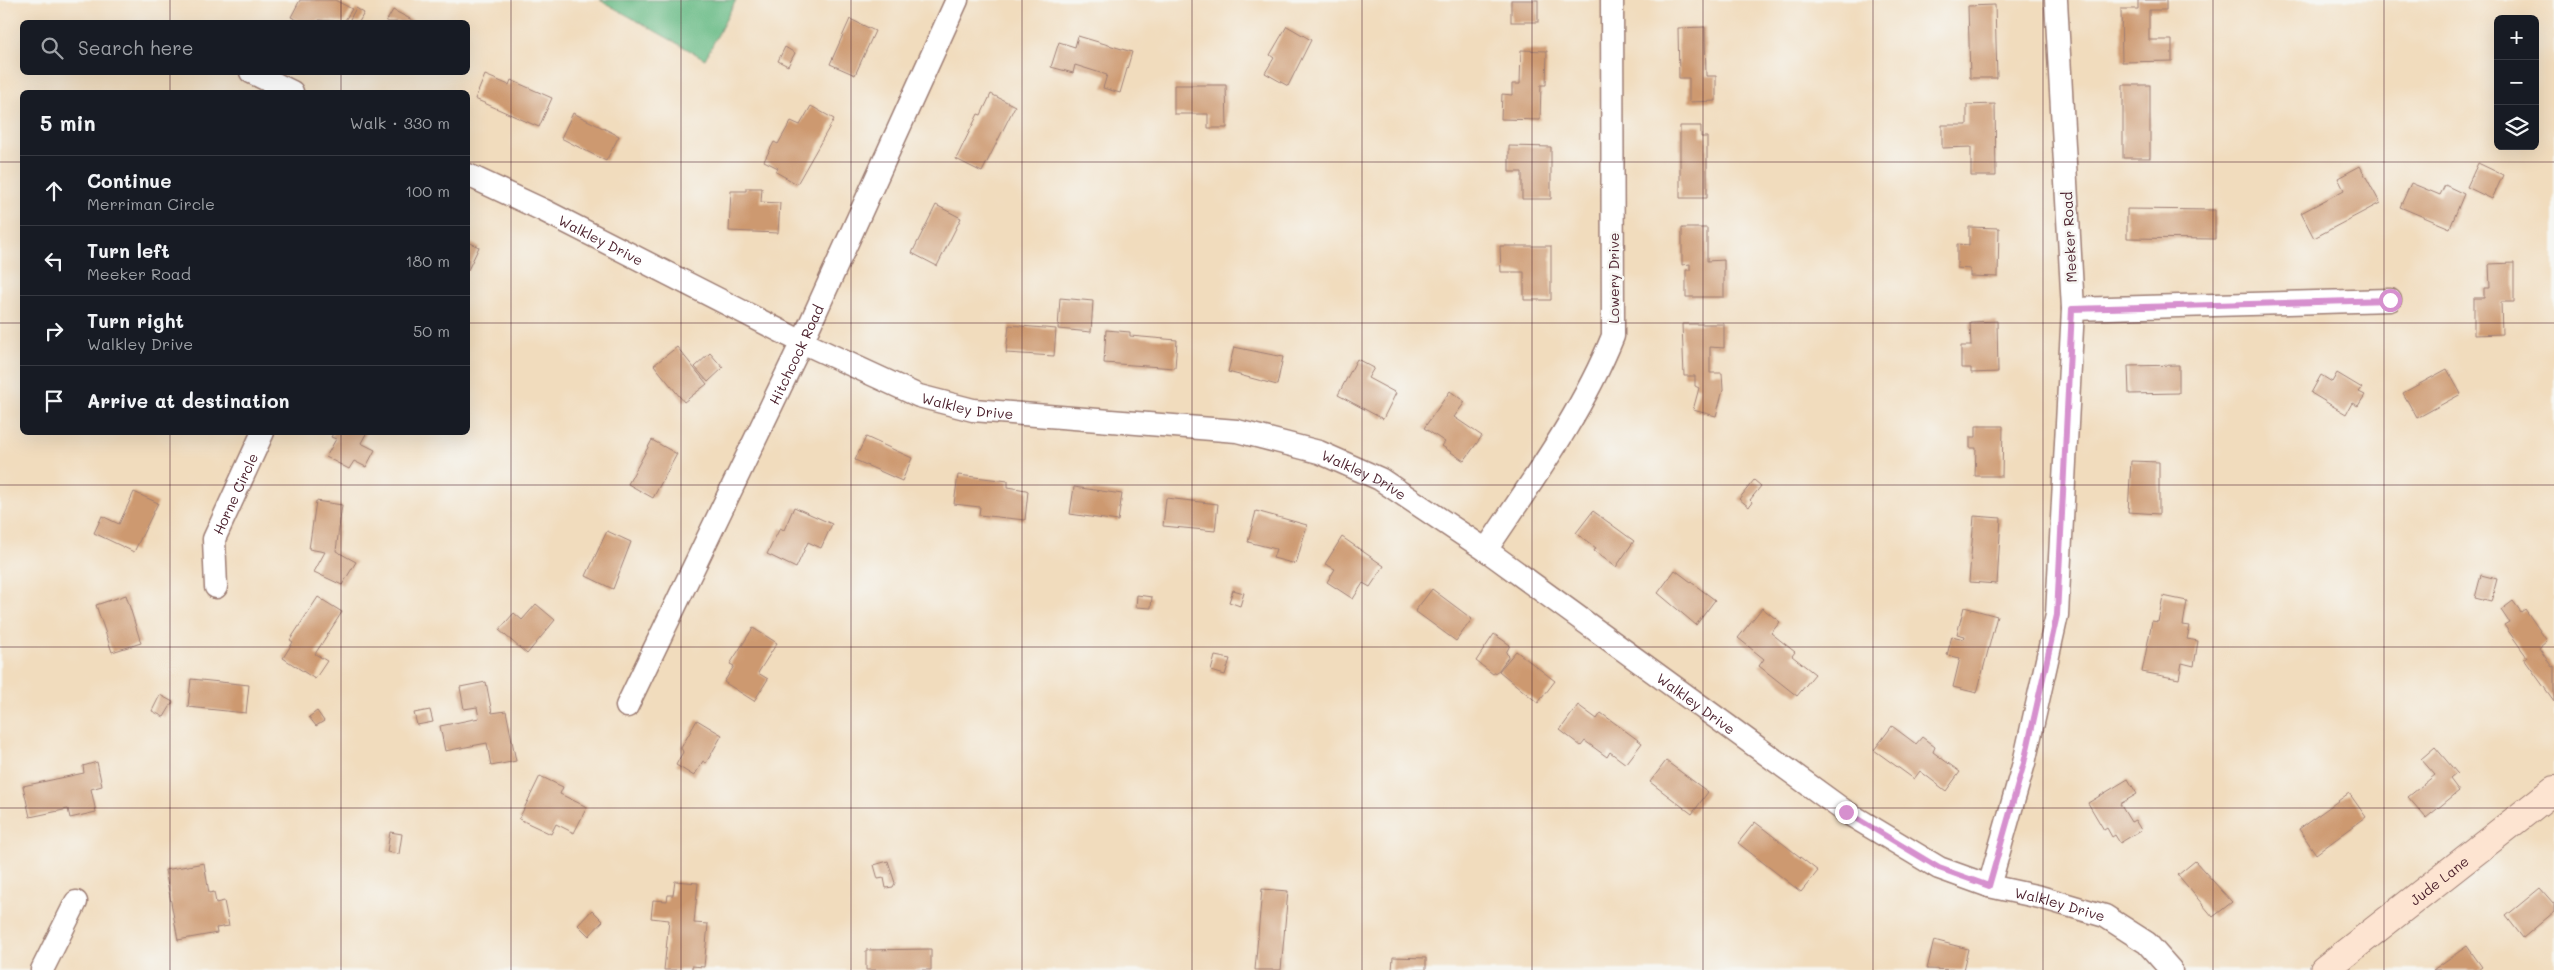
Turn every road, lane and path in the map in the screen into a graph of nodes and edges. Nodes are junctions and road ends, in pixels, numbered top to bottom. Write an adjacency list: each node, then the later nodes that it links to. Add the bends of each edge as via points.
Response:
1 (957, 0): 9 (street, Hitchcock Road)
2 (1612, 0): 11 (street, Lowery Drive, via 1613,336 1599,371 1568,426)
3 (2056, 0): 8 (street, Meeker Road)
4 (257, 75): 5 (street)
5 (288, 90)
6 (470, 176): 9 (street, Walkley Drive)
7 (2390, 300): 8 (street)
8 (2072, 309): 15 (street, Meeker Road, via 2057,615 2024,763)
9 (802, 342): 11 (street, Walkley Drive, via 919,396 973,410 1237,432 1319,452 1380,478); 13 (street, Hitchcock Road)
10 (262, 435): 12 (street, Horne Circle, via 214,539)
11 (1486, 550): 15 (street, Walkley Drive, via 1846,812 1939,868)
12 (216, 587)
13 (627, 706)
14 (2554, 790): 19 (street, Jude Lane)
15 (1989, 886): 18 (street, Walkley Drive, via 2105,916 2147,942)
16 (76, 902): 17 (street)
17 (42, 970)
18 (2171, 970)
19 (2324, 970)

